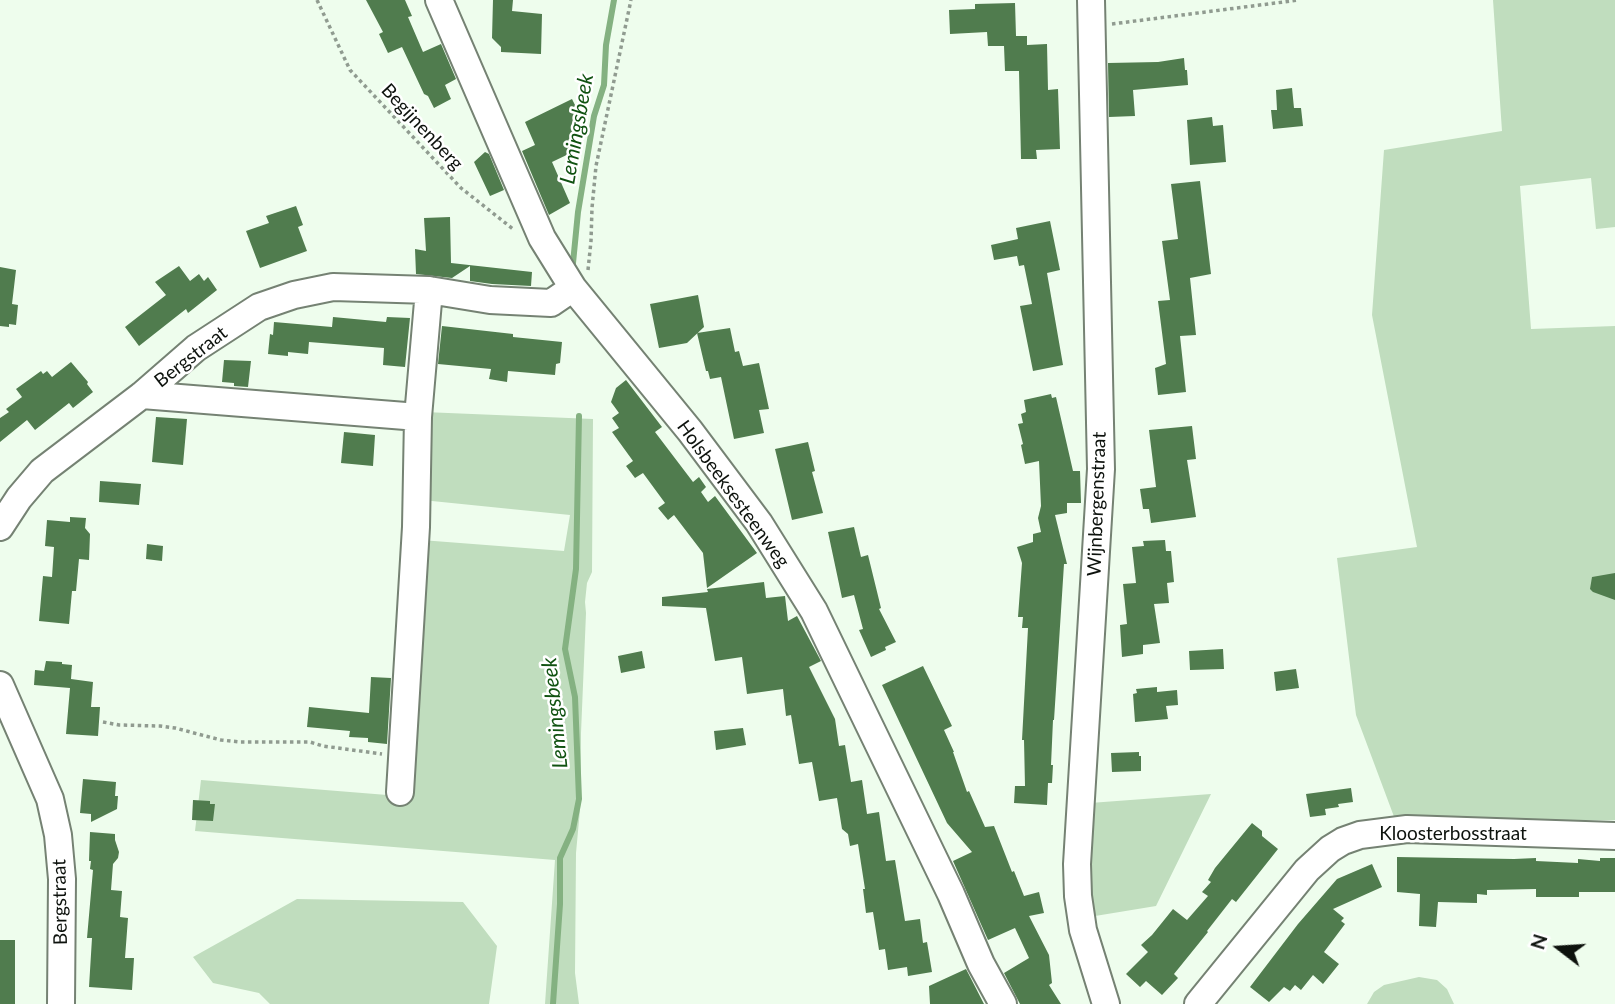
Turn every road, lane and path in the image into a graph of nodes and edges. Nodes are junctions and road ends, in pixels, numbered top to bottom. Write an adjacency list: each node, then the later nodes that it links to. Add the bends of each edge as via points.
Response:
1 (317, 0): 7 (path, Begijnenberg, via 350,70 461,188 516,232)
2 (439, 0): 7 (street, Holsbeeksesteenweg)
3 (631, 0): 8 (path, via 596,166 588,273)
4 (1091, 0): 6 (street, Wijnbergenstraat)
5 (1299, 0): 6 (path)
6 (1092, 27): 20 (street, Wijnbergenstraat, via 1101,469 1077,864 1083,930)
7 (542, 238): 8 (street, Holsbeeksesteenweg)
8 (573, 288): 9 (street, Bergstraat, via 551,303); 19 (street, Holsbeeksesteenweg, via 744,502 814,611)
9 (429, 290): 10 (street, Bergstraat, via 333,286 259,307 196,348); 11 (street)
10 (142, 395): 11 (street); 12 (street, Bergstraat, via 42,471)
11 (418, 417): 15 (street, via 416,527)
12 (0, 527)
13 (0, 685): 18 (street, Bergstraat, via 50,799 58,835)
14 (103, 722): 15 (path, via 175,728 221,740 310,742)
15 (401, 756): 16 (street)
16 (400, 792)
17 (1615, 836): 21 (street, Kloosterbosstraat, via 1406,830 1343,841 1307,870)
18 (61, 1004)
19 (1003, 1004)
20 (1106, 1004)
21 (1198, 1004)

